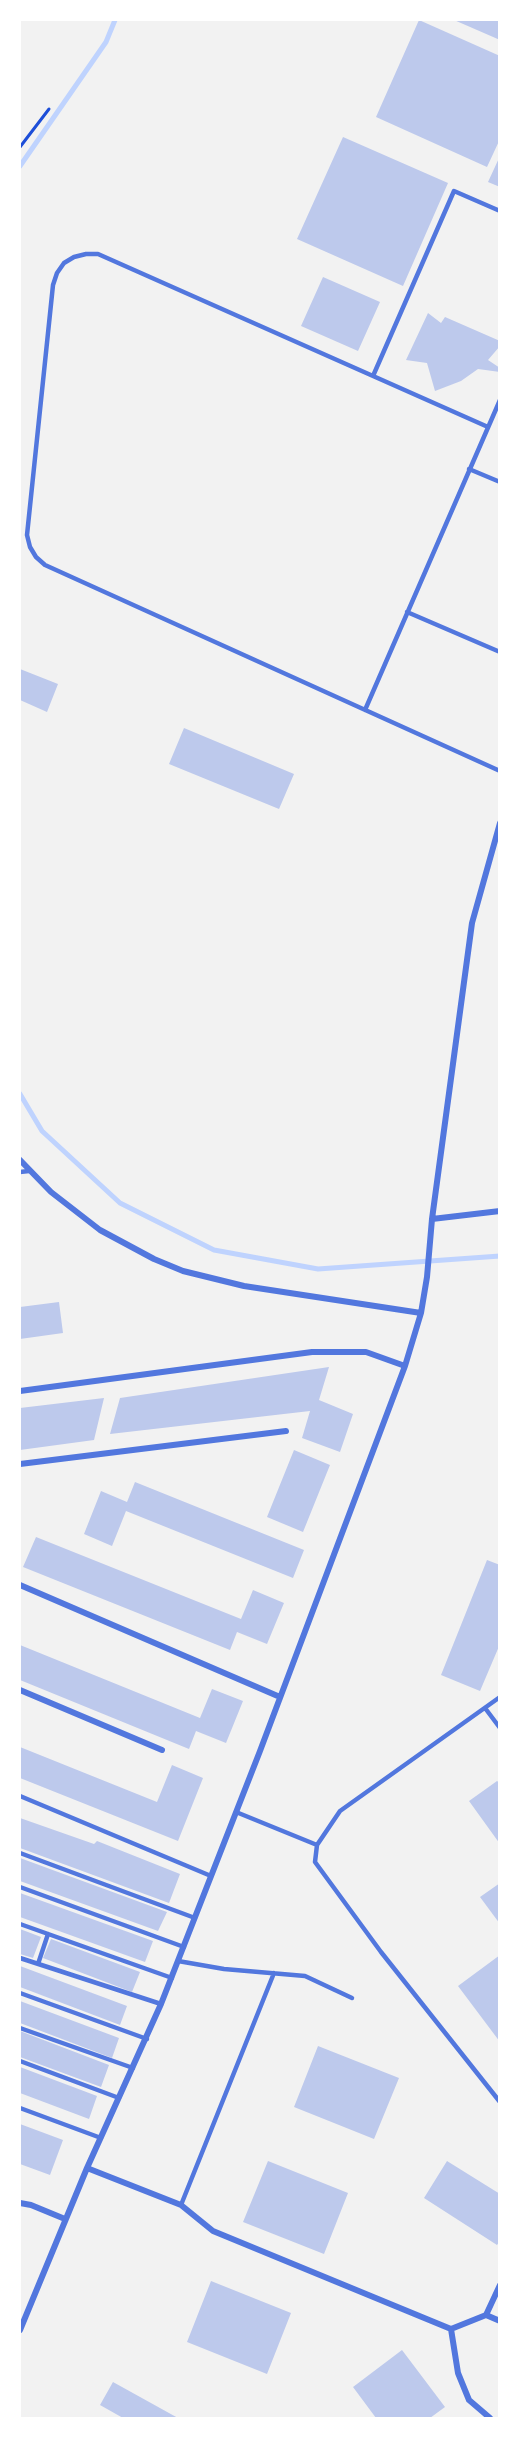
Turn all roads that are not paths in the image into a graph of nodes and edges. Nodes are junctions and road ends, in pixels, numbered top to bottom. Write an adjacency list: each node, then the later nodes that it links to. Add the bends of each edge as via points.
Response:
1 (500, 211): 2 (lane, via 454,191)
2 (374, 376): 4 (lane); 9 (lane, via 98,254 74,256 64,263 53,285 27,535 33,552 45,565)
3 (499, 404): 4 (lane)
4 (488, 427): 5 (lane)
5 (470, 469): 6 (lane); 7 (lane)
6 (500, 482)
7 (407, 612): 8 (lane); 9 (lane)
8 (500, 652)
9 (365, 710): 10 (lane)
10 (500, 771)
11 (500, 823): 16 (street, via 472,923)
12 (20, 1160): 13 (street)
13 (29, 1171): 14 (lane); 17 (street, via 100,1230 183,1271 244,1286)
14 (20, 1172)
15 (500, 1211): 16 (street)
16 (432, 1219): 17 (street)
17 (421, 1313): 18 (street)
18 (405, 1366): 19 (street, via 366,1352 312,1352); 24 (street)
19 (20, 1391)
20 (286, 1431): 21 (street)
21 (20, 1464)
22 (20, 1586): 24 (street)
23 (20, 1690): 28 (street)
24 (280, 1697): 30 (street)
25 (500, 1697): 26 (lane)
26 (485, 1708): 27 (lane); 31 (lane, via 340,1811)
27 (500, 1728)
28 (162, 1750)
29 (20, 1796): 33 (lane)
30 (236, 1812): 31 (lane); 33 (street)
31 (317, 1845): 52 (lane, via 315,1862)
32 (20, 1853): 35 (lane)
33 (212, 1876): 35 (street)
34 (20, 1887): 38 (lane)
35 (195, 1918): 38 (street)
36 (20, 1924): 37 (lane)
37 (48, 1934): 41 (lane); 43 (lane)
38 (184, 1947): 40 (street)
39 (20, 1958): 41 (lane)
40 (178, 1961): 42 (lane); 43 (street)
41 (38, 1964): 46 (lane)
42 (274, 1973): 45 (lane, via 305,1976); 57 (lane)
43 (172, 1978): 46 (street)
44 (20, 1993): 48 (lane)
45 (352, 1998)
46 (161, 2004): 48 (street)
47 (20, 2028): 50 (lane)
48 (147, 2039): 50 (street)
49 (20, 2061): 51 (lane)
50 (133, 2068): 51 (street)
51 (119, 2098): 54 (street)
52 (500, 2102)
53 (20, 2108): 54 (lane)
54 (101, 2138): 55 (street)
55 (87, 2168): 57 (street); 58 (street)
56 (20, 2203): 58 (street)
57 (181, 2205): 62 (street, via 213,2231)
58 (65, 2219): 63 (street)
59 (500, 2285): 60 (street)
60 (486, 2315): 61 (street); 62 (street)
61 (500, 2321)
62 (451, 2329): 64 (street, via 458,2373 469,2400)
63 (20, 2330)
64 (490, 2418)

